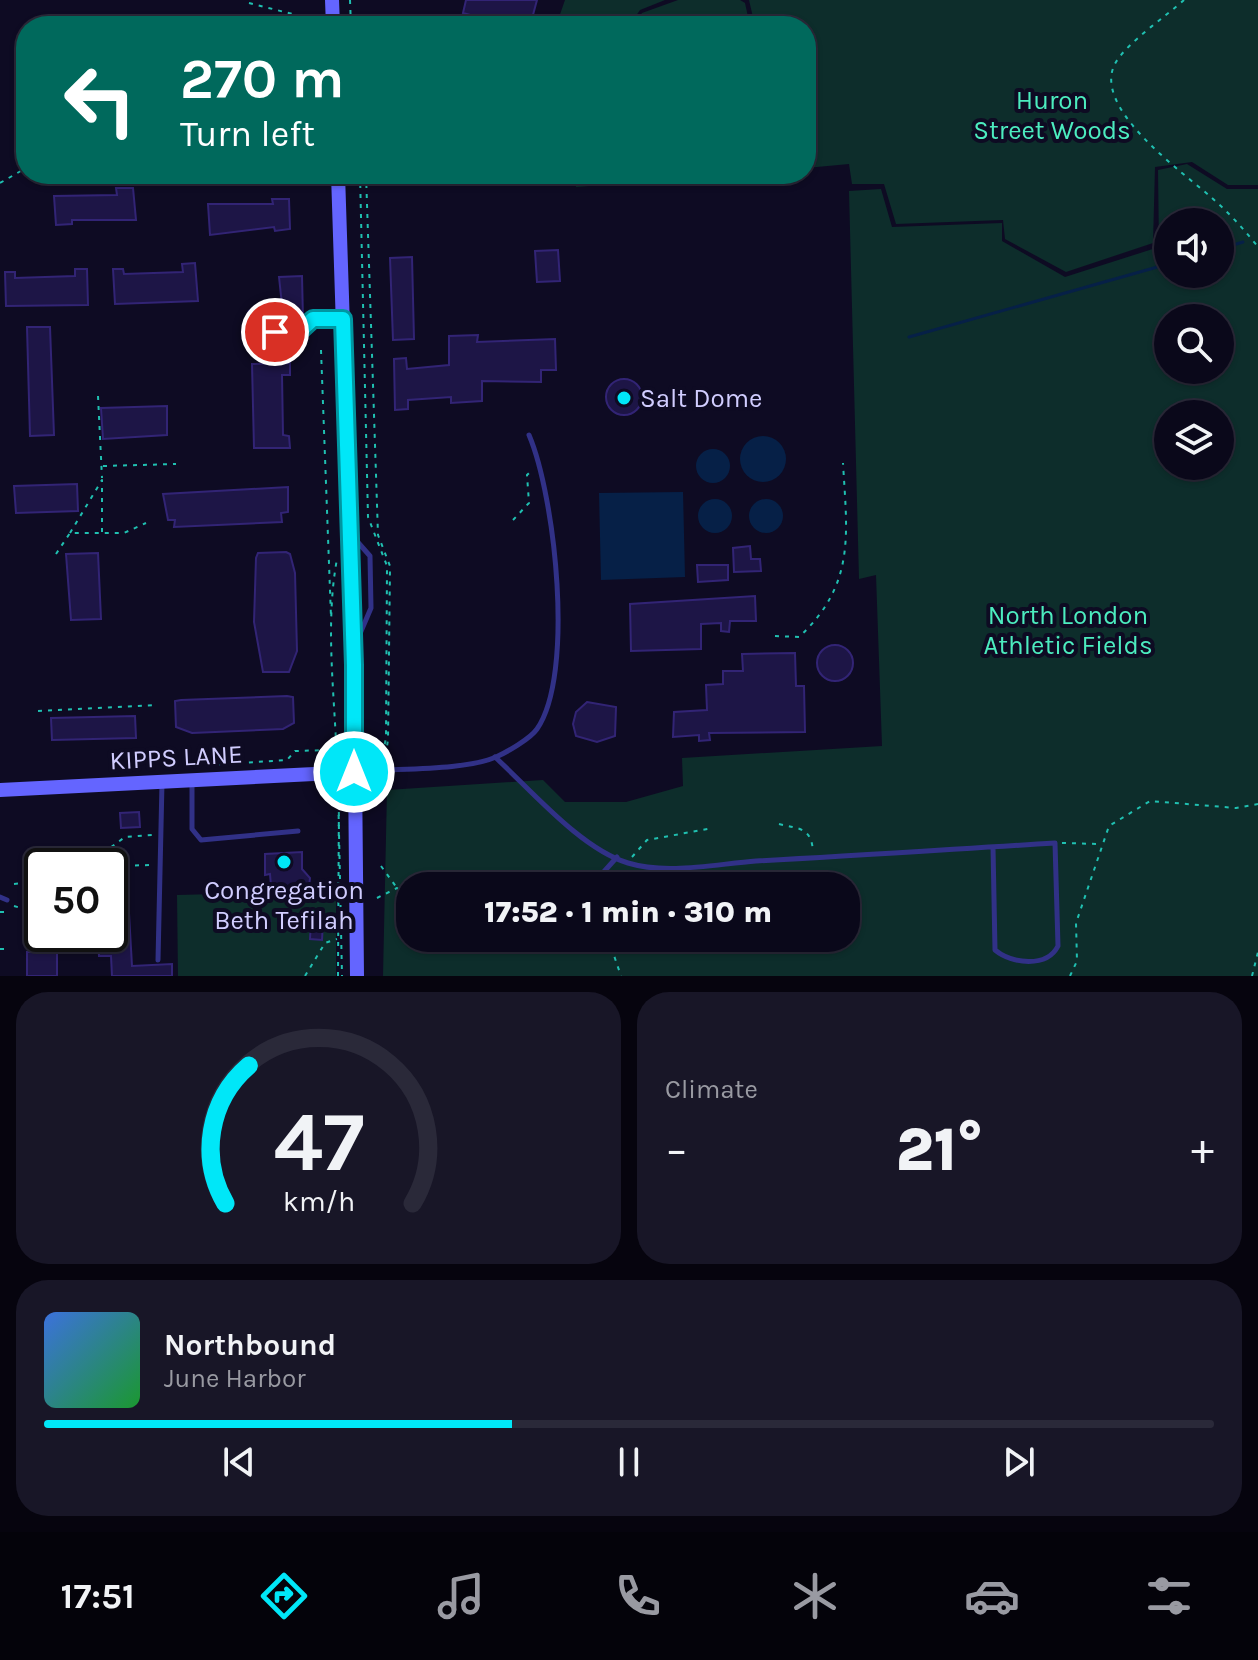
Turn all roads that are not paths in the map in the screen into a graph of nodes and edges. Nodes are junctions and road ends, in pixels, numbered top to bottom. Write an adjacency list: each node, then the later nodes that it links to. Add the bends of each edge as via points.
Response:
1 (338, 184): 3 (main road)
2 (250, 312): 3 (lane, via 250,333 300,331 313,319)
3 (343, 319): 6 (main road)
4 (529, 435): 5 (lane, via 552,516 557,654 549,703 536,731)
5 (495, 757): 6 (lane); 12 (lane, via 586,840)
6 (354, 772): 7 (main road, KIPPS LANE, via 337,780); 17 (main road)
7 (192, 780): 8 (main road, KIPPS LANE); 10 (lane, via 192,829 201,840)
8 (163, 782): 9 (main road, KIPPS LANE); 16 (lane)
9 (0, 790)
10 (298, 831)
11 (993, 847): 11 (lane, via 1055,843 1054,955 1044,960 1004,958 995,950); 12 (lane, via 658,867)
12 (617, 857): 13 (lane)
13 (604, 872)
14 (0, 897): 15 (lane)
15 (7, 902)
16 (158, 960)
17 (357, 976)

